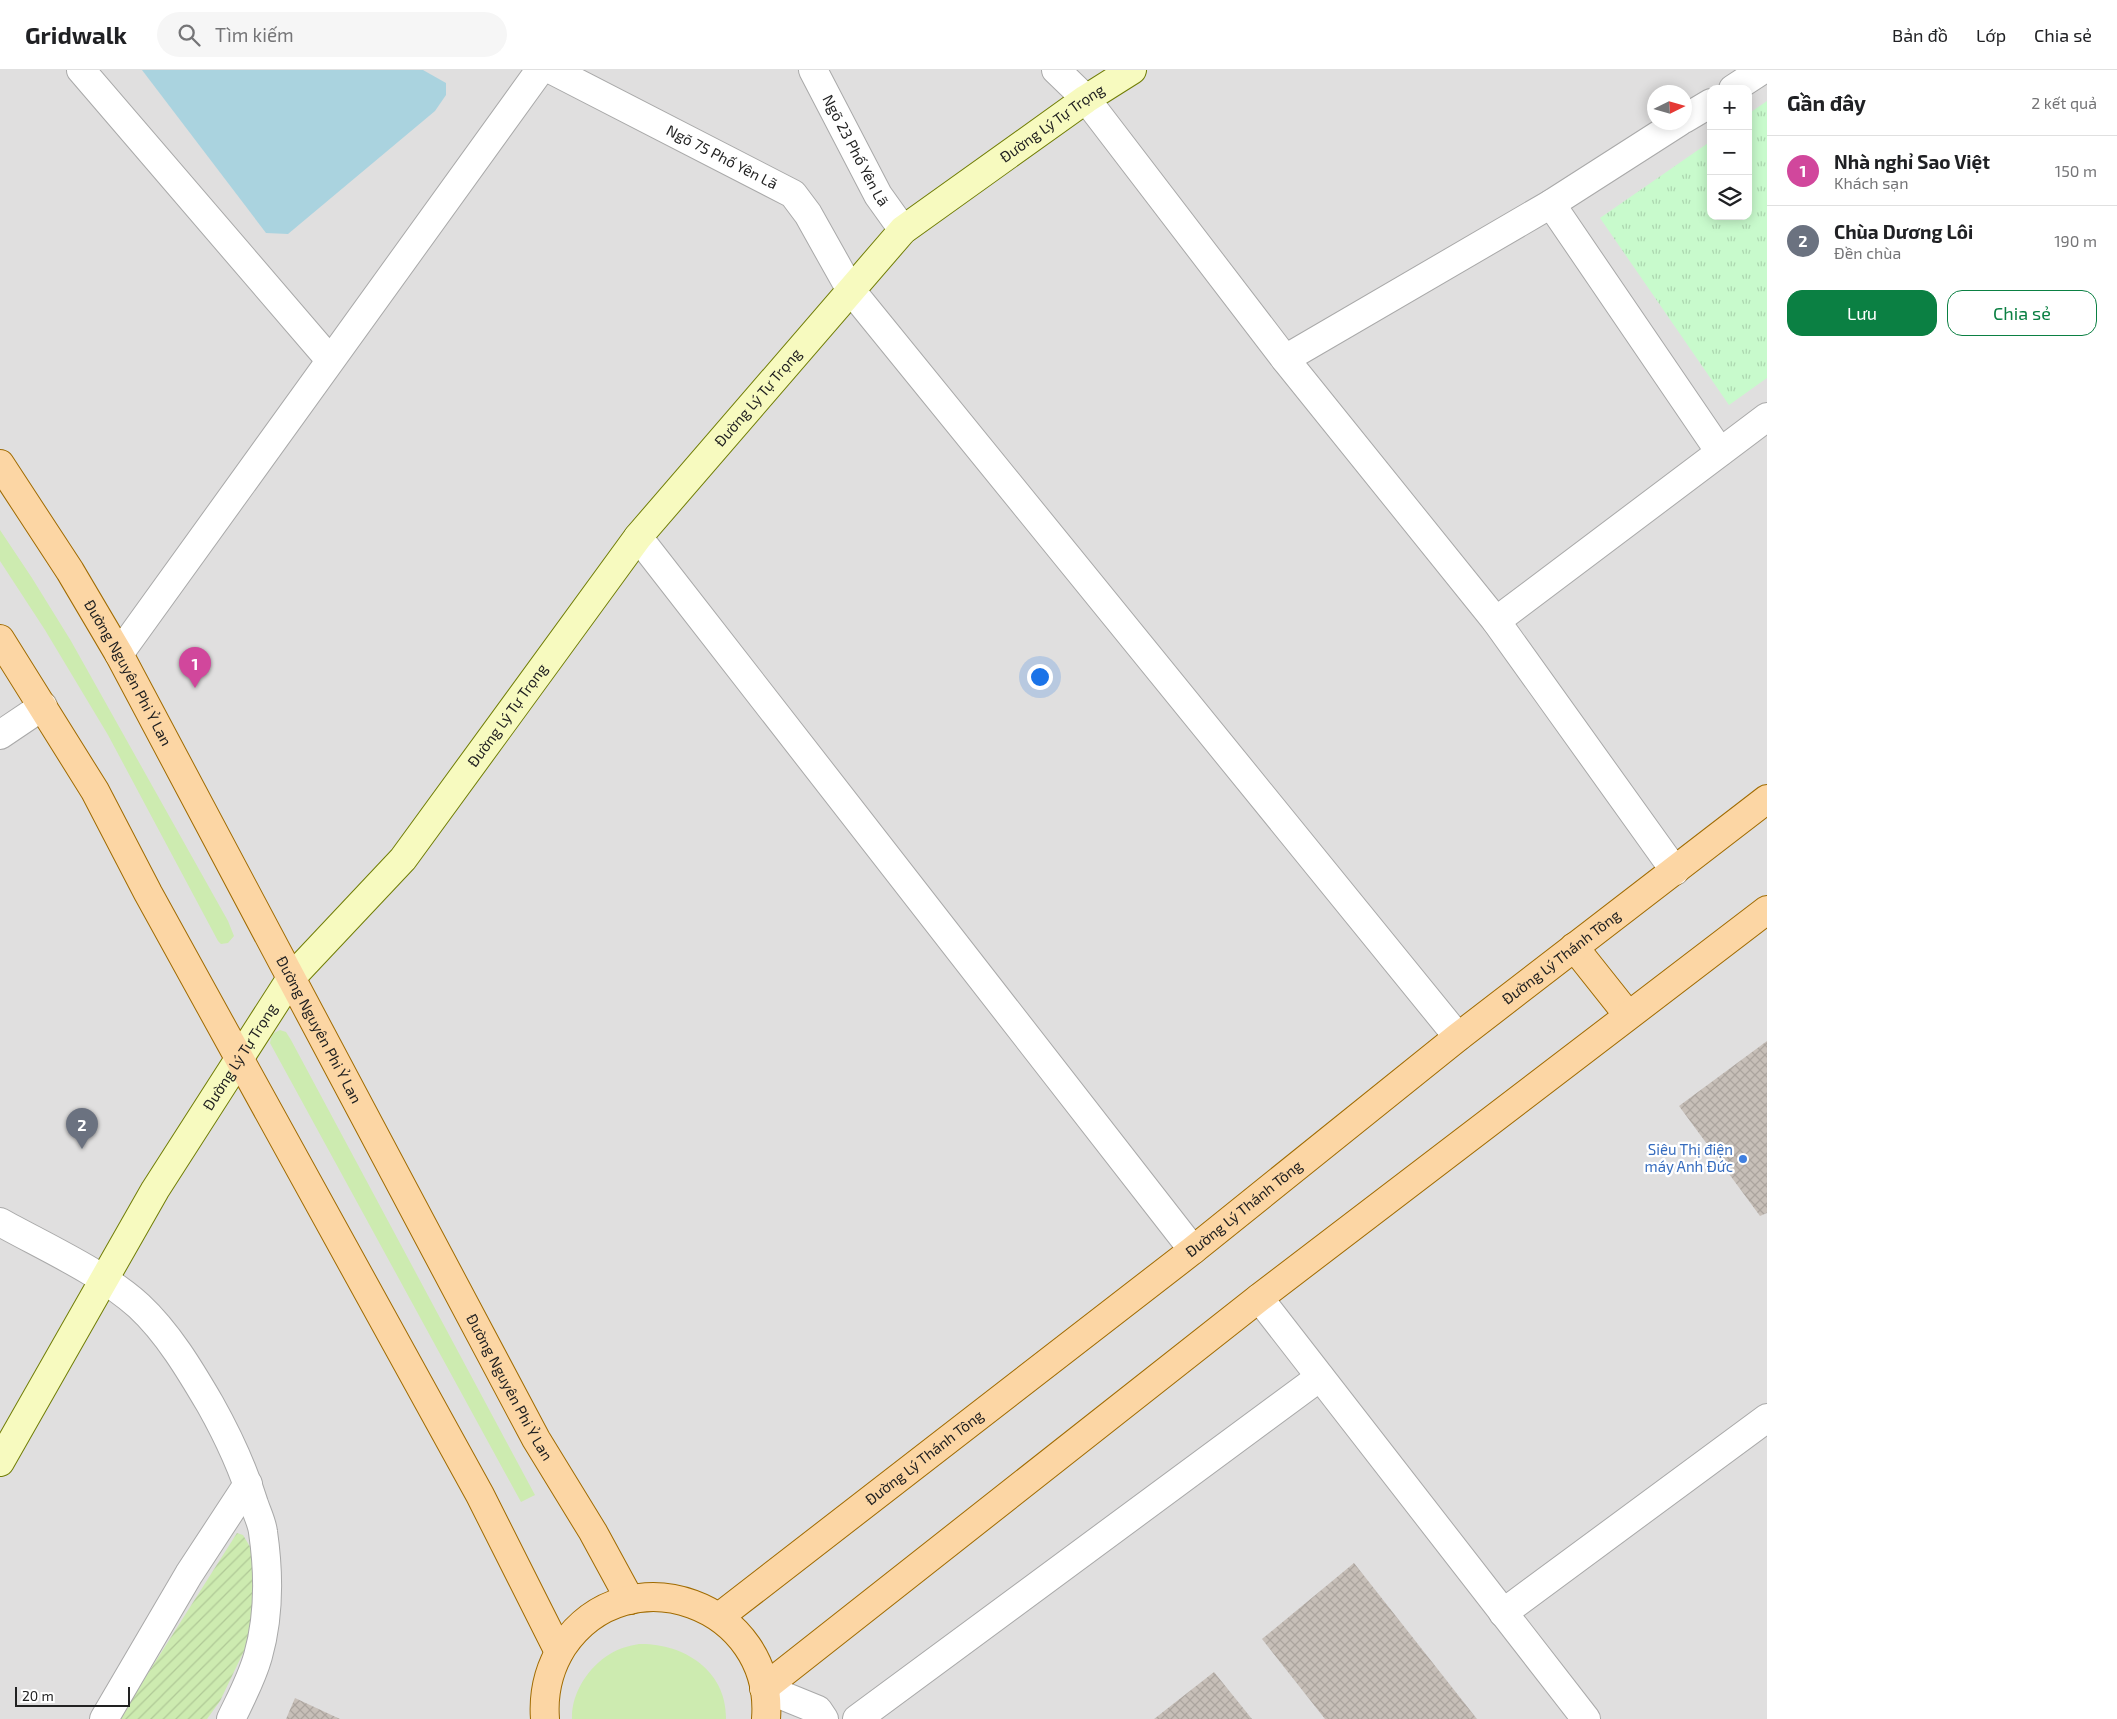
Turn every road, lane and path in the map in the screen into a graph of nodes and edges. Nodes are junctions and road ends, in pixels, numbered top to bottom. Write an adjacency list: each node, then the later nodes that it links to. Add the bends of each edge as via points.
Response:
1 (80, 70): 17 (street)
2 (540, 70): 17 (street)
3 (552, 70): 15 (street, Ngõ 75 Phố Yên Lã, via 793,194 808,214)
4 (813, 70): 14 (street, Ngõ 23 Phố Yên Lã, via 878,195)
5 (1056, 70): 9 (street)
6 (1132, 70): 9 (main road, Đường Lý Tự Trọng)
7 (1762, 70): 8 (street)
8 (1739, 85)
9 (1086, 100): 14 (main road, Đường Lý Tự Trọng); 16 (street)
10 (1707, 105): 11 (street)
11 (1692, 114)
12 (1667, 130): 13 (street)
13 (1551, 204): 16 (street); 19 (street)
14 (903, 230): 15 (main road, Đường Lý Tự Trọng)
15 (850, 289): 21 (main road, Đường Lý Tự Trọng); 33 (street, Ngõ 75 Phố Yên Lã)
16 (1286, 359): 22 (street)
17 (330, 360): 24 (street)
18 (1767, 417): 19 (street)
19 (1720, 452): 22 (street)
20 (0, 464): 24 (main road, Đường Nguyên Phi Ỷ Lan, via 70,571)
21 (638, 537): 31 (main road, Đường Lý Tự Trọng, via 403,859); 36 (street)
22 (1496, 621): 28 (street)
23 (0, 639): 25 (main road)
24 (119, 654): 31 (main road, Đường Nguyên Phi Ỷ Lan)
25 (43, 706): 26 (street); 34 (main road, via 95,792)
26 (0, 735)
27 (1767, 799): 28 (main road, Đường Lý Thánh Tông)
28 (1675, 871): 30 (main road, Đường Lý Thánh Tông)
29 (1767, 910): 32 (main road)
30 (1574, 947): 32 (main road); 33 (main road, Đường Lý Thánh Tông)
31 (291, 978): 34 (main road, Đường Lý Tự Trọng); 43 (main road, Đường Nguyên Phi Ỷ Lan, via 536,1439 594,1532)
32 (1628, 1015): 38 (main road)
33 (1458, 1037): 36 (main road, Đường Lý Thánh Tông)
34 (239, 1058): 37 (main road, Đường Lý Tự Trọng, via 155,1190); 46 (main road, via 480,1495)
35 (0, 1222): 37 (street)
36 (1193, 1250): 45 (main road, Đường Lý Thánh Tông)
37 (104, 1281): 41 (main road, Đường Lý Tự Trọng); 42 (street, via 139,1306 168,1340 230,1440)
38 (1259, 1298): 39 (street); 47 (main road)
39 (1320, 1377): 44 (street); 53 (street)
40 (1762, 1431): 44 (street)
41 (0, 1462)
42 (248, 1484): 48 (street, via 189,1574); 49 (street, via 263,1531 265,1617 258,1656)
43 (630, 1600): 45 (main road, via 673,1598 704,1608); 46 (main road, via 593,1616 580,1626)
44 (1504, 1614): 54 (street)
45 (719, 1617): 47 (main road, via 732,1627 751,1651)
46 (559, 1652): 50 (main road, via 547,1683)
47 (764, 1688): 51 (main road); 52 (street, via 818,1710)
48 (104, 1719)
49 (232, 1719)
50 (545, 1719)
51 (766, 1719)
52 (824, 1719)
53 (857, 1719)
54 (1586, 1719)

